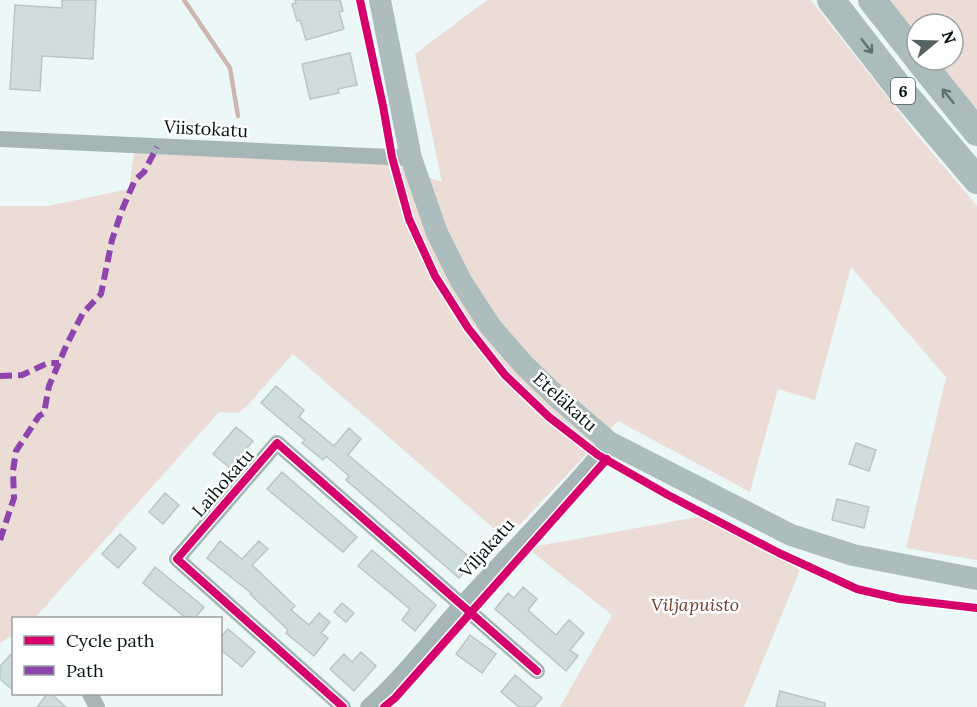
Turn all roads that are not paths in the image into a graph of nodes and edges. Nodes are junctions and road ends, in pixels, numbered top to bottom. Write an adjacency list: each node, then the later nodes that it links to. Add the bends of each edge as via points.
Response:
1 (380, 0): 8 (main road, Eteläkatu)
2 (831, 0): 9 (highway, 6, one-way to 9)
3 (872, 0): 4 (highway, 6)
4 (905, 42)
5 (929, 72): 6 (highway, 6, one-way to 5)
6 (977, 132)
7 (0, 139): 8 (street, Viistokatu)
8 (411, 158): 10 (main road, Eteläkatu, via 437,233 490,326 531,372)
9 (977, 180)
10 (609, 442): 11 (main road, Eteläkatu, via 791,535 853,555); 12 (street, Viljakatu)
11 (977, 579)
12 (461, 605): 13 (street); 14 (street, Laihokatu, via 277,443 177,559); 15 (street, Viljakatu, via 392,686)
13 (537, 671)
14 (343, 707)
15 (368, 707)

